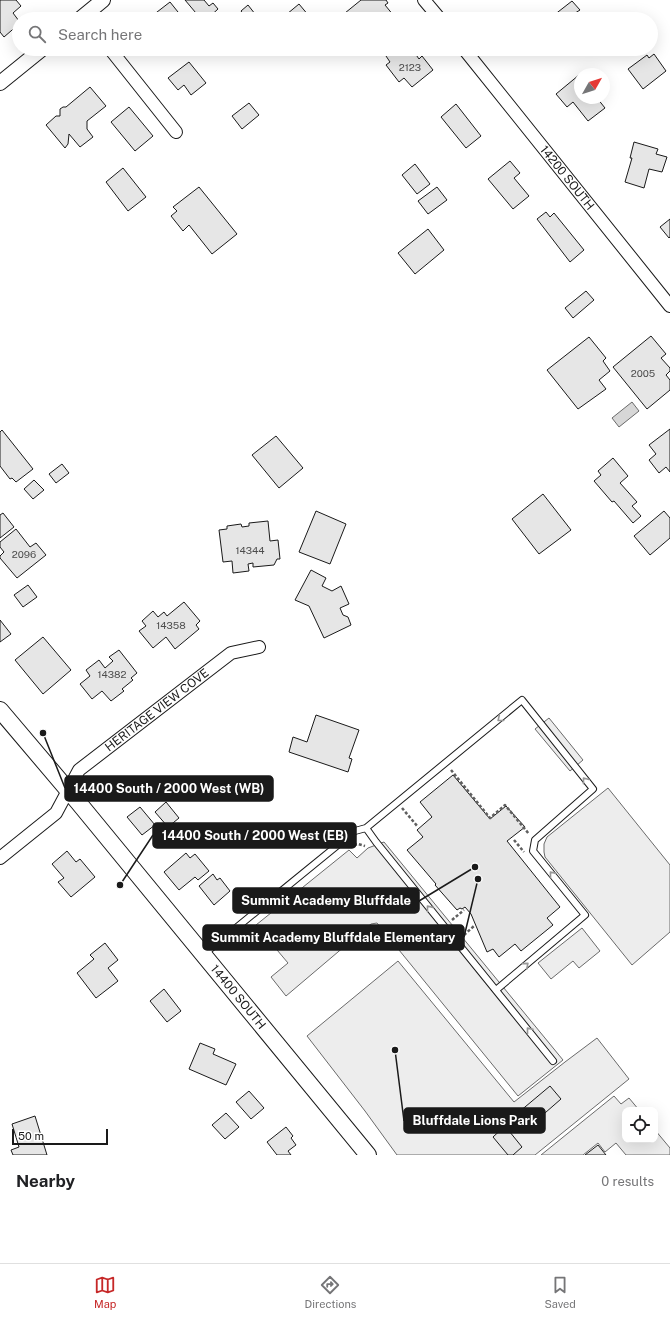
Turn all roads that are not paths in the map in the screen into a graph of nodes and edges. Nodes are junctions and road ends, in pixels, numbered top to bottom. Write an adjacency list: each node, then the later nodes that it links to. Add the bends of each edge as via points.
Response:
1 (103, 0): 3 (street)
2 (424, 0): 4 (street)
3 (90, 12)
4 (434, 12)
5 (33, 56): 8 (street)
6 (116, 56): 9 (street)
7 (470, 56): 10 (street, 14200 SOUTH)
8 (0, 83)
9 (176, 132)
10 (670, 306)
11 (259, 647): 13 (street, HERITAGE VIEW COVE, via 231,653 79,770)
12 (0, 710): 13 (main road, 14400 SOUTH)
13 (68, 790): 15 (street, HERITAGE VIEW COVE, via 56,813); 16 (main road, 14400 SOUTH)
14 (366, 828): 16 (lane, via 355,831); 17 (lane, one-way to 14); 17 (lane, one-way to 14, via 585,915 533,851 535,840 593,789 522,700)
15 (0, 858)
16 (203, 954): 19 (main road, 14400 SOUTH)
17 (496, 990): 18 (lane, one-way to 17)
18 (553, 1061)
19 (368, 1155)

